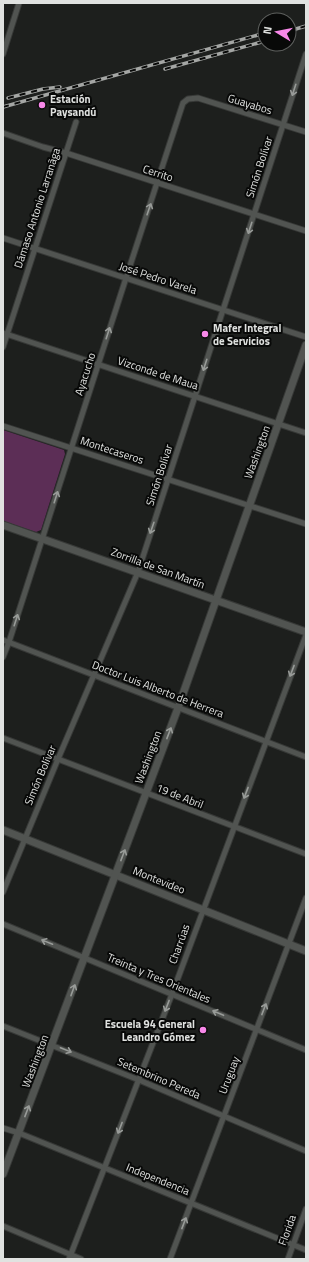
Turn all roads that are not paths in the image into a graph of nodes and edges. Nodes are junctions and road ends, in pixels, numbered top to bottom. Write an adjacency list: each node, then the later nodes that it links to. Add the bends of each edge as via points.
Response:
1 (19, 3): 3 (street)
2 (3, 34): 3 (street)
3 (9, 36): 4 (street)
4 (3, 54)
5 (306, 54): 8 (street, Simón Bolívar, one-way to 8)
6 (188, 99): 8 (street, Guayabos, via 198,98); 12 (street, Ayacucho, via 183,103)
7 (76, 122): 11 (street, Dámaso Antonio Larranãga)
8 (283, 124): 9 (street, Guayabos); 13 (street, Simón Bolívar)
9 (306, 132)
10 (3, 133): 11 (street, Cerrito)
11 (66, 153): 12 (street, Cerrito); 16 (street, Dámaso Antonio Larranãga)
12 (158, 183): 13 (street, Cerrito); 17 (street, Ayacucho, one-way to 12)
13 (254, 215): 14 (street, Cerrito); 18 (street, Simón Bolívar, one-way to 18)
14 (306, 231)
15 (3, 238): 16 (street, José Pedro Varela)
16 (34, 249): 17 (street, José Pedro Varela); 19 (street, Dámaso Antonio Larranãga)
17 (126, 278): 18 (street, José Pedro Varela); 23 (street, Ayacucho, one-way to 17)
18 (223, 309): 20 (street, José Pedro Varela); 24 (street, Simón Bolívar, one-way to 24)
19 (5, 333): 22 (street, Dámaso Antonio Larranãga); 23 (street, Vizconde de Maua)
20 (306, 337)
21 (306, 345): 25 (street, Washington)
22 (3, 347)
23 (98, 364): 24 (street, Vizconde de Maua); 28 (street, Ayacucho)
24 (195, 396): 25 (street, Vizconde de Maua); 29 (street, Simón Bolívar)
25 (278, 424): 27 (street, Vizconde de Maua); 30 (street, Washington)
26 (3, 426): 28 (street, Montecaseros)
27 (306, 433)
28 (72, 448): 29 (street, Montecaseros); 33 (street, Ayacucho, one-way to 28)
29 (169, 479): 30 (street, Montecaseros); 34 (street, Simón Bolívar, one-way to 34)
30 (249, 506): 31 (street, Montecaseros); 35 (street, Washington)
31 (306, 524)
32 (3, 525): 33 (street, Zorrilla de San Martín)
33 (43, 539): 34 (street, Zorrilla de San Martín); 38 (street, Ayacucho, one-way to 33)
34 (138, 572): 35 (street, Zorrilla de San Martín); 40 (street, Simón Bolívar)
35 (216, 600): 36 (street, Zorrilla de San Martín); 41 (street, Washington)
36 (306, 633): 43 (street, Charrúas, one-way to 43)
37 (3, 640): 38 (street, Doctor Luis Alberto de Herrera)
38 (9, 642): 39 (street, Ayacucho); 40 (street, Doctor Luis Alberto de Herrera)
39 (3, 657)
40 (94, 674): 41 (street, Doctor Luis Alberto de Herrera); 45 (street, Simón Bolívar)
41 (178, 708): 43 (street, Doctor Luis Alberto de Herrera); 46 (street, Washington, one-way to 41)
42 (3, 738): 45 (street, 19 de Abril)
43 (266, 741): 44 (street, Doctor Luis Alberto de Herrera); 47 (street, Charrúas, one-way to 47)
44 (306, 757)
45 (58, 759): 46 (street, 19 de Abril); 49 (street, Simón Bolívar)
46 (146, 793): 47 (street, 19 de Abril); 51 (street, Washington, one-way to 46)
47 (234, 827): 50 (street, 19 de Abril); 54 (street, Charrúas)
48 (3, 830): 49 (street, Montevideo)
49 (25, 838): 51 (street, Montevideo); 52 (street, Simón Bolívar)
50 (306, 854)
51 (116, 875): 54 (street, Montevideo); 58 (street, Washington)
52 (3, 892)
53 (306, 898): 56 (street, Uruguay)
54 (203, 910): 56 (street, Montevideo); 59 (street, Charrúas)
55 (3, 924): 58 (street, Treinta y Tres Orientales, one-way to 55)
56 (289, 944): 57 (street, Montevideo); 61 (street, Uruguay, one-way to 56)
57 (306, 951)
58 (85, 958): 59 (street, Treinta y Tres Orientales); 62 (street, Washington, one-way to 58)
59 (172, 994): 61 (street, Treinta y Tres Orientales, one-way to 59); 64 (street, Charrúas, one-way to 64)
60 (3, 1026): 62 (street, Setembrino Pereda)
61 (256, 1029): 63 (street, Treinta y Tres Orientales); 65 (street, Uruguay)
62 (52, 1045): 64 (street, Setembrino Pereda, one-way to 64); 67 (street, Washington, one-way to 62)
63 (306, 1050)
64 (138, 1080): 65 (street, Setembrino Pereda); 69 (street, Charrúas, one-way to 69)
65 (224, 1116): 68 (street, Setembrino Pereda); 71 (street, Uruguay)
66 (3, 1128): 67 (street, Independencia)
67 (19, 1133): 69 (street, Independencia); 70 (street, Washington)
68 (306, 1151)
69 (105, 1168): 71 (street, Independencia); 76 (street, Charrúas)
70 (3, 1174)
71 (191, 1203): 74 (street, Independencia); 78 (street, Uruguay, one-way to 71)
72 (306, 1209): 74 (street, Florida)
73 (3, 1226): 76 (street)
74 (293, 1245): 75 (street, Independencia); 79 (street, Florida)
75 (306, 1250)
76 (70, 1257): 77 (street)
77 (81, 1259)
78 (170, 1259)
79 (288, 1259)

